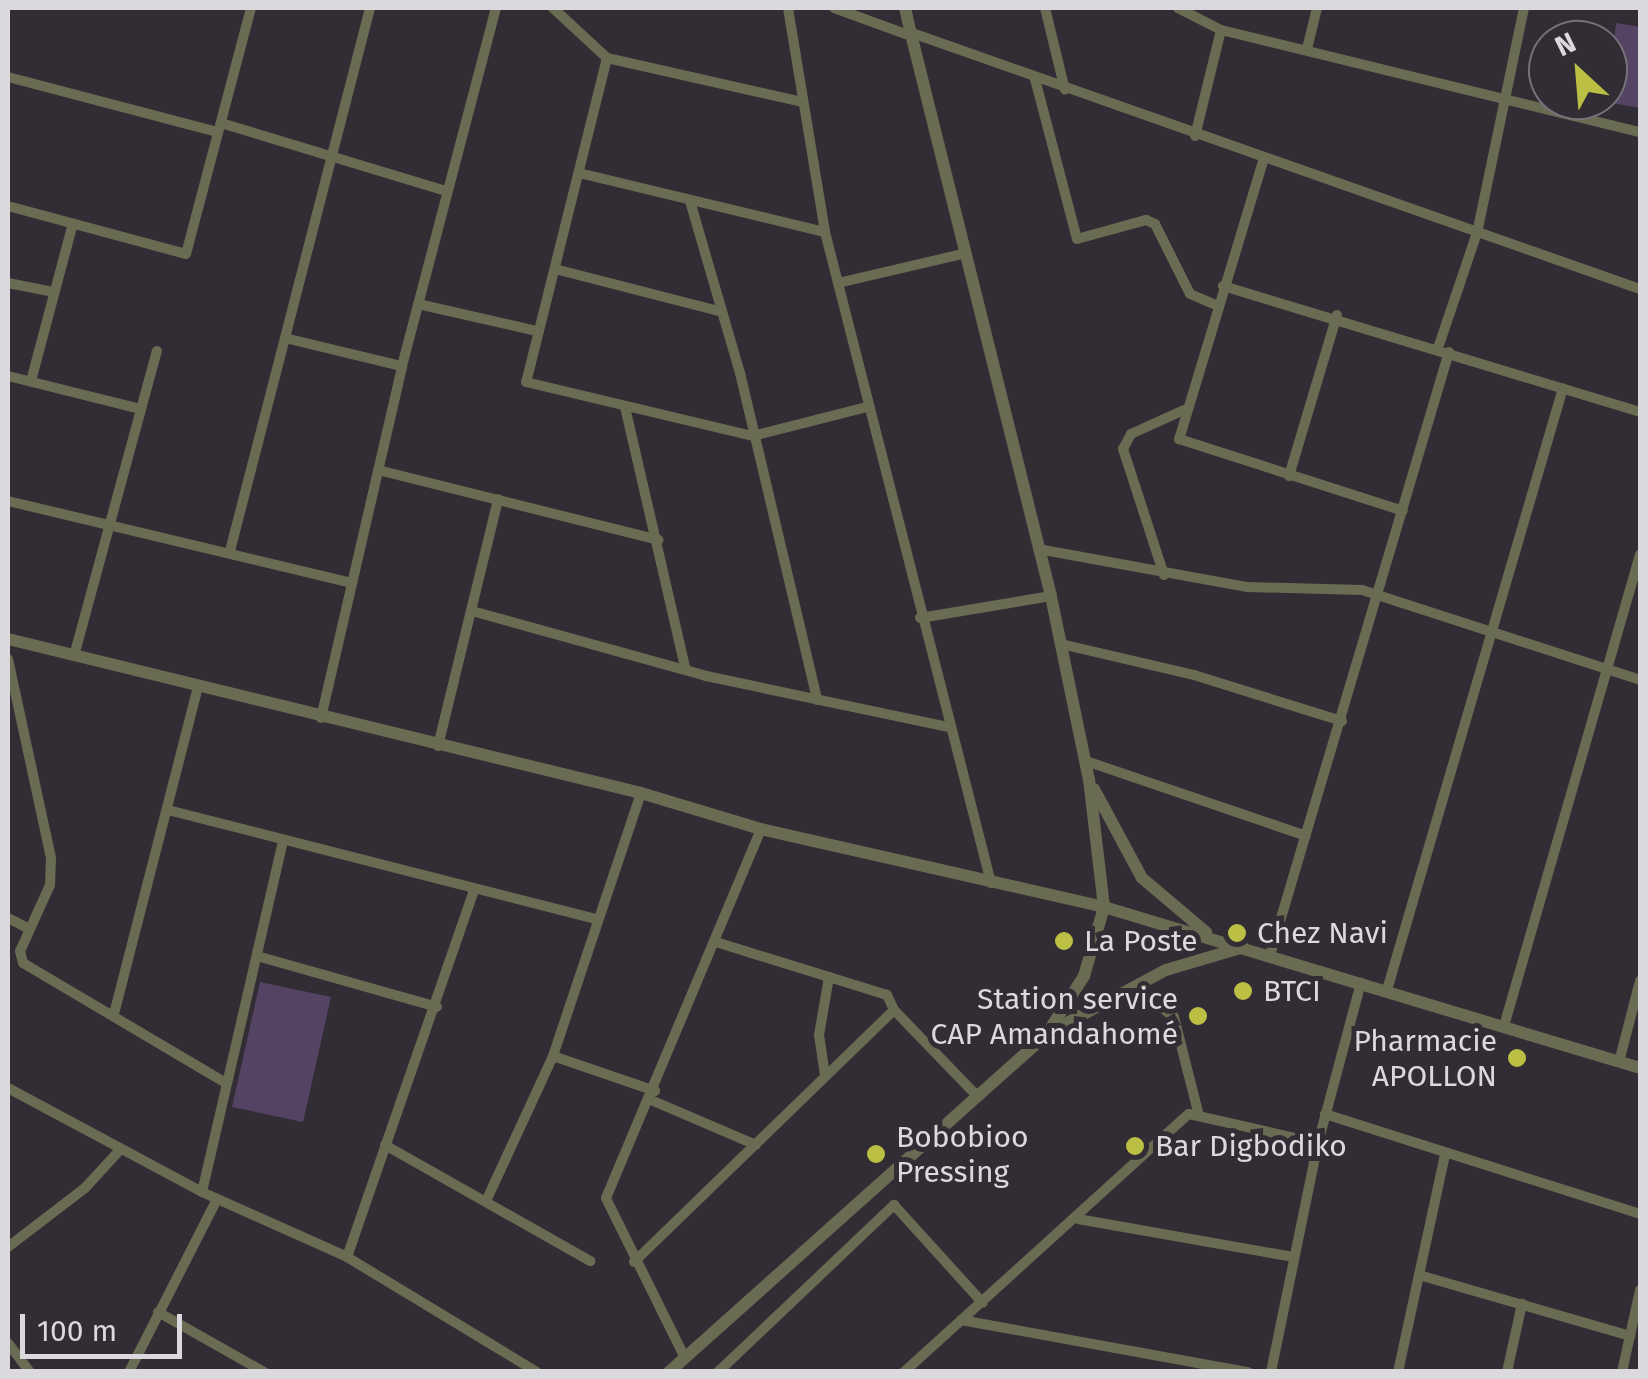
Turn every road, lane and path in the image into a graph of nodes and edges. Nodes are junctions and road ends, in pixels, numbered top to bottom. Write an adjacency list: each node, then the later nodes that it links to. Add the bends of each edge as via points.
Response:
1 (251, 8): 21 (street)
2 (370, 8): 24 (street)
3 (496, 8): 27 (street)
4 (553, 8): 15 (street)
5 (788, 8): 20 (street)
6 (834, 8): 13 (street)
7 (904, 8): 13 (street)
8 (1045, 8): 18 (street)
9 (1178, 8): 12 (street)
10 (1317, 8): 14 (street)
11 (1524, 8): 19 (street)
12 (1221, 30): 14 (street); 23 (street)
13 (911, 34): 17 (street); 33 (street)
14 (1306, 49): 19 (street)
15 (606, 58): 20 (street); 26 (street)
16 (8, 77): 21 (street)
17 (1035, 79): 18 (street); 41 (street, via 1077,239 1146,220 1155,224 1190,294)
18 (1065, 90): 23 (street)
19 (1506, 98): 22 (street); 32 (street)
20 (802, 102): 31 (street)
21 (219, 128): 24 (street); 30 (street, via 186,254)
22 (1640, 132)
23 (1195, 136): 25 (street)
24 (332, 155): 27 (street); 45 (street)
25 (1264, 158): 32 (street); 37 (street)
26 (580, 172): 28 (street); 34 (street)
27 (446, 191): 40 (street)
28 (690, 201): 31 (street); 42 (street)
29 (8, 206): 30 (street)
30 (73, 223): 39 (street)
31 (825, 232): 36 (street)
32 (1476, 233): 38 (street); 46 (street)
33 (963, 254): 36 (street); 65 (street)
34 (555, 269): 42 (street); 44 (street)
35 (8, 283): 39 (street)
36 (838, 283): 53 (street)
37 (1224, 286): 41 (street); 43 (street)
38 (1640, 289)
39 (54, 292): 50 (street)
40 (418, 304): 44 (street); 48 (street)
41 (1218, 306): 55 (street)
42 (722, 312): 57 (street)
43 (1336, 316): 46 (street); 59 (street)
44 (537, 332): 52 (street, via 526,382)
45 (285, 338): 48 (street); 66 (street)
46 (1444, 350): 51 (street); 62 (street)
47 (157, 351): 54 (street)
48 (402, 366): 58 (street)
49 (8, 376): 50 (street)
50 (31, 381): 54 (street)
51 (1563, 388): 56 (street); 74 (street)
52 (625, 407): 57 (street); 64 (street)
53 (867, 407): 57 (street); 73 (street)
54 (140, 409): 63 (street)
55 (1184, 410): 59 (street, via 1177,432 1183,443); 68 (street, via 1124,441)
56 (1640, 412)
57 (754, 436): 83 (street)
58 (378, 470): 60 (street); 69 (street)
59 (1289, 476): 62 (street)
60 (498, 499): 64 (street); 72 (street)
61 (8, 501): 63 (street)
62 (1402, 511): 71 (street)
63 (110, 522): 66 (street); 77 (street)
64 (658, 540): 79 (street)
65 (1038, 548): 68 (street); 70 (street)
66 (230, 552): 69 (street)
67 (1640, 554): 80 (street)
68 (1164, 575): 71 (street)
69 (351, 584): 84 (street)
70 (1051, 596): 73 (street); 76 (street)
71 (1380, 596): 74 (street); 85 (street)
72 (472, 611): 79 (street); 87 (street)
73 (920, 618): 86 (street)
74 (1492, 633): 80 (street); 110 (street)
75 (8, 639): 77 (street)
76 (1061, 644): 85 (street, via 1194,675); 88 (street)
77 (74, 656): 82 (street)
78 (8, 660): 100 (street, via 51,858 50,885)
79 (685, 668): 83 (street)
80 (1607, 671): 81 (street); 114 (street)
81 (1640, 680)
82 (198, 688): 84 (street); 91 (street)
83 (817, 700): 86 (street)
84 (321, 718): 87 (street)
85 (1342, 721): 93 (street)
86 (948, 726): 95 (street)
87 (438, 746): 90 (street)
88 (1086, 761): 89 (street); 93 (street)
89 (1090, 780): 97 (street); 101 (street, via 1142,878)
90 (641, 793): 92 (street); 99 (street)
91 (168, 810): 94 (street); 113 (street)
92 (762, 830): 95 (street); 102 (street)
93 (1306, 836): 104 (street)
94 (283, 841): 96 (street); 105 (street)
95 (992, 883): 97 (street)
96 (474, 890): 99 (street); 111 (street)
97 (1104, 907): 101 (street); 115 (street, via 1084,976)
98 (8, 918): 100 (street)
99 (596, 920): 116 (street)
100 (28, 928): 113 (street, via 20,950 30,970)
101 (1217, 939): 103 (street)
102 (716, 942): 106 (street); 122 (street)
103 (1243, 947): 104 (street); 109 (street)
104 (1270, 954): 108 (street)
105 (257, 956): 111 (street); 120 (street)
106 (829, 977): 112 (street, via 887,995); 119 (street, via 819,1036)
107 (1640, 981): 117 (street)
108 (1361, 983): 110 (street); 125 (street)
109 (1134, 987): 115 (street); 124 (street, via 1174,1017)
110 (1387, 990): 114 (street)
111 (437, 1007): 127 (street)
112 (894, 1010): 119 (street); 123 (street)
113 (114, 1014): 120 (street)
114 (1504, 1026): 117 (street)
115 (1046, 1035): 123 (street)
116 (553, 1056): 122 (street); 133 (street)
117 (1619, 1062): 118 (street)
118 (1640, 1068)
119 (825, 1076): 128 (street)
120 (226, 1083): 131 (street)
121 (8, 1088): 129 (street)
122 (653, 1096): 128 (street); 140 (street, via 606,1198)
123 (977, 1096): 149 (street)
124 (1198, 1112): 126 (street); 135 (street)
125 (1325, 1114): 126 (street); 130 (street)
126 (1318, 1143): 138 (street)
127 (385, 1145): 133 (street); 137 (street)
128 (756, 1146): 140 (street)
129 (120, 1150): 131 (street); 136 (street, via 85,1188)
130 (1445, 1155): 134 (street); 141 (street)
131 (202, 1192): 132 (street)
132 (217, 1199): 137 (street); 145 (street)
133 (488, 1199): 139 (street)
134 (1640, 1214)
135 (1078, 1219): 138 (street); 143 (street)
136 (8, 1247)
137 (347, 1257): 153 (street)
138 (1294, 1257): 158 (street)
139 (590, 1262)
140 (634, 1262): 149 (street)
141 (1419, 1275): 144 (street); 159 (street)
142 (1640, 1290): 147 (street)
143 (983, 1303): 146 (street); 155 (street, via 894,1204)
144 (1522, 1304): 147 (street); 160 (street)
145 (158, 1312): 151 (street); 152 (street)
146 (961, 1320): 156 (street); 157 (street)
147 (1630, 1336): 161 (street)
148 (8, 1343): 150 (street)
149 (686, 1358): 154 (street)
150 (30, 1372)
151 (129, 1372)
152 (264, 1372)
153 (537, 1372)
154 (670, 1372)
155 (718, 1372)
156 (904, 1372)
157 (1248, 1372)
158 (1271, 1372)
159 (1398, 1372)
160 (1507, 1372)
161 (1622, 1372)

